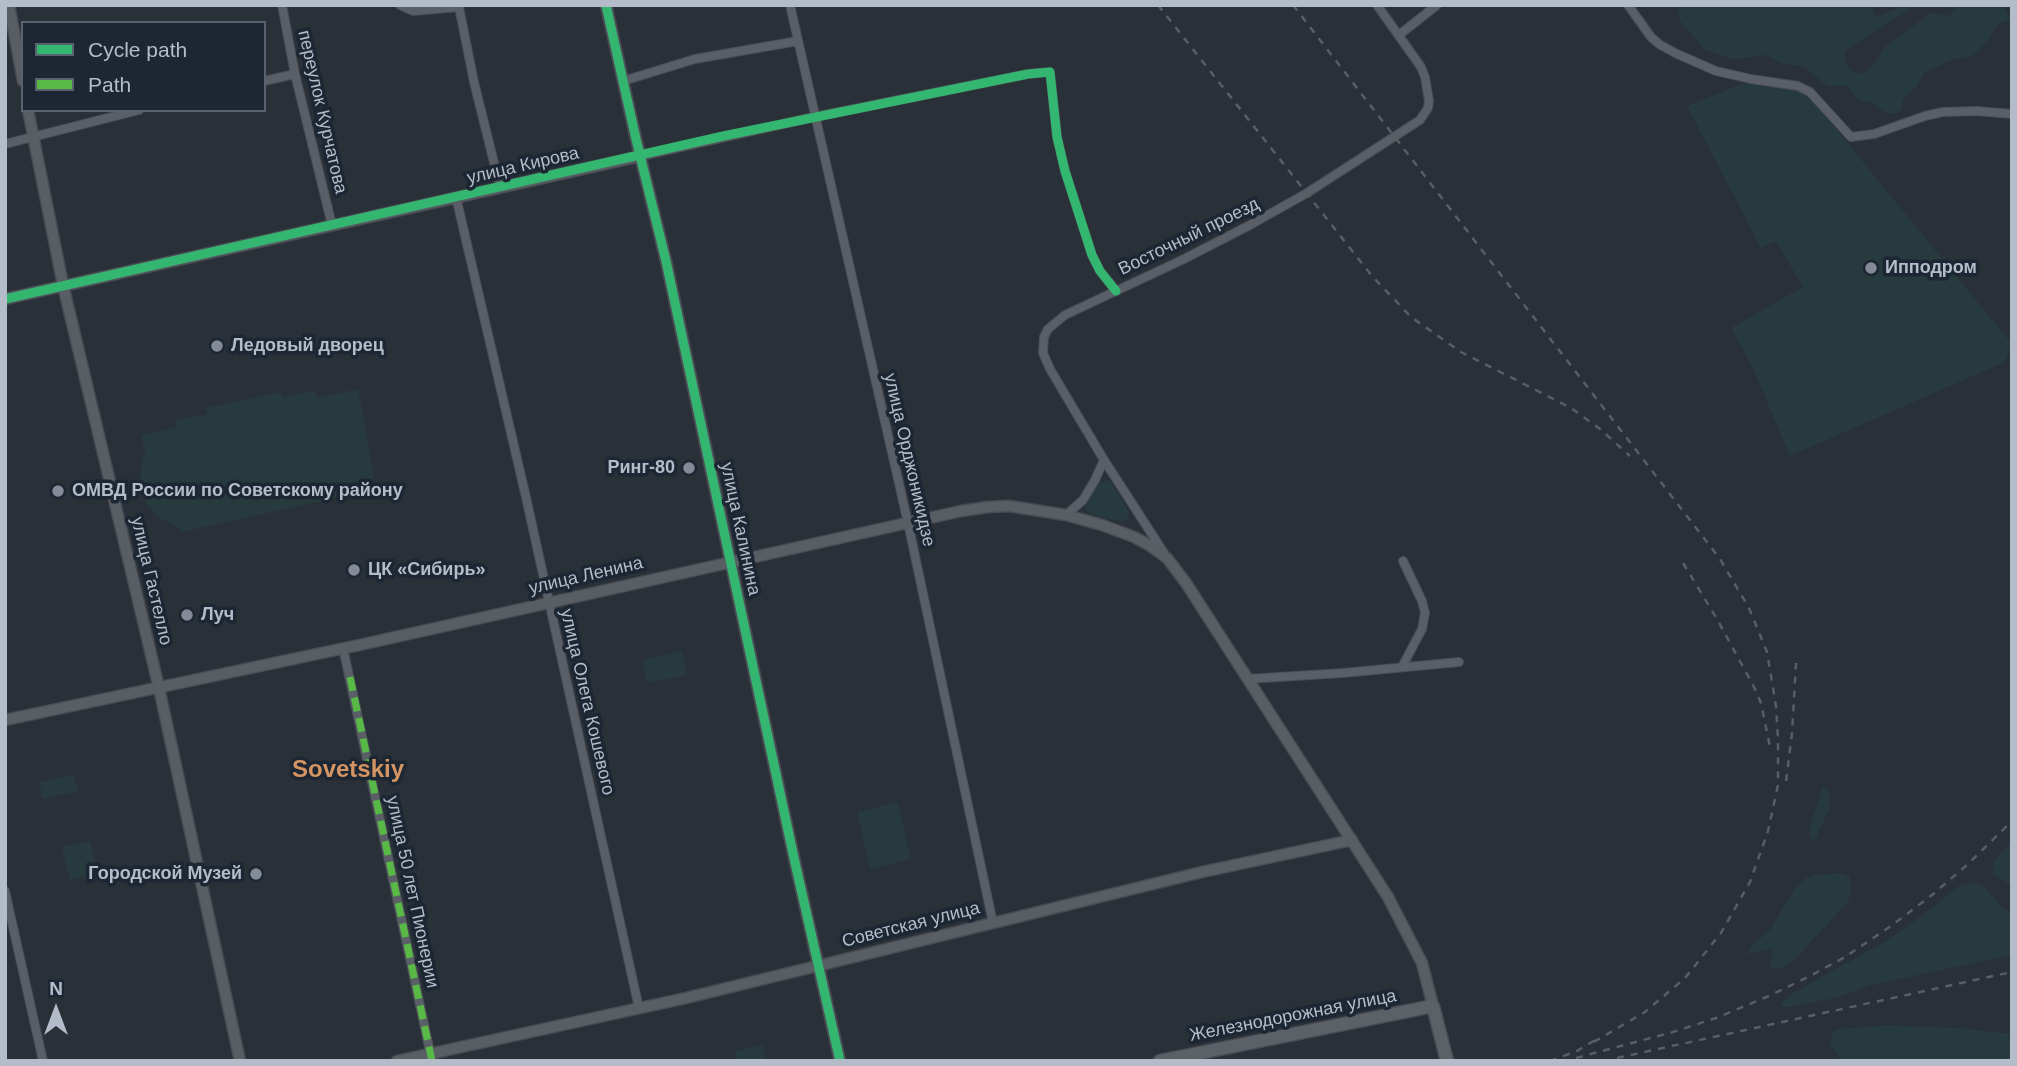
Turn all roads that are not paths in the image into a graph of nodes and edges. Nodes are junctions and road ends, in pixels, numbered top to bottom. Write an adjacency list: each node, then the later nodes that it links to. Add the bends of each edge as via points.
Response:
1 (9, 5): 12 (main road)
2 (282, 5): 13 (street, переулок Курчатова)
3 (400, 5): 9 (street, via 413,10)
4 (606, 5): 15 (main road, улица Калинина)
5 (790, 5): 11 (street, улица Орджоникидзе)
6 (1377, 5): 10 (street, Восточный проезд)
7 (1437, 5): 10 (street)
8 (1628, 5): 18 (street, via 1659,44 1716,71 1810,92 1851,137 1934,113)
9 (459, 6): 23 (street)
10 (1399, 35): 27 (street, Восточный проезд, via 1427,84 1429,101 1420,120 1265,217)
11 (798, 41): 15 (street, via 695,59); 19 (street, улица Орджоникидзе)
12 (21, 70)
13 (295, 74): 14 (street); 25 (street, переулок Курчатова)
14 (266, 81)
15 (623, 81): 22 (main road, улица Калинина)
16 (28, 112): 20 (main road, улица Гастелло)
17 (131, 112): 20 (street)
18 (2012, 114)
19 (814, 117): 22 (street, улица Кирова); 27 (street, улица Кирова, via 1050,72 1065,171 1095,264); 31 (street, улица Орджоникидзе)
20 (33, 137): 21 (street); 26 (main road, улица Гастелло)
21 (5, 144)
22 (640, 156): 23 (main road, улица Кирова); 33 (main road, улица Калинина)
23 (500, 187): 24 (main road, улица Кирова)
24 (456, 197): 25 (main road, улица Кирова); 35 (street, улица Олега Кошевого)
25 (332, 225): 26 (main road, улица Кирова)
26 (63, 285): 28 (main road, улица Кирова); 40 (main road, улица Гастелло)
27 (1116, 290): 29 (street, Восточный проезд, via 1054,322 1043,345 1045,361)
28 (5, 299)
29 (1104, 460): 30 (street, via 1083,500); 32 (street, Восточный проезд)
30 (1066, 515): 31 (main road, улица Ленина, via 998,506); 32 (main road, улица Ленина, via 1134,537)
31 (908, 523): 33 (main road, улица Ленина); 44 (street, улица Орджоникидзе)
32 (1167, 558): 39 (main road)
33 (731, 561): 35 (main road, улица Ленина); 45 (main road, улица Калинина)
34 (1403, 561): 38 (street, via 1425,613)
35 (549, 603): 36 (main road, улица Ленина); 47 (street, улица Олега Кошевого)
36 (343, 648): 40 (main road, улица Ленина); 48 (street, улица 50 лет Пионерии)
37 (1459, 662): 38 (street)
38 (1402, 667): 39 (street)
39 (1247, 679): 42 (main road)
40 (159, 688): 41 (main road, улица Ленина); 50 (main road, улица Гастелло)
41 (5, 720)
42 (1352, 840): 44 (main road, Советская улица); 46 (main road, via 1416,950)
43 (5, 891): 49 (street)
44 (993, 923): 45 (main road, Советская улица)
45 (819, 967): 47 (main road, Советская улица); 52 (main road, улица Калинина)
46 (1433, 1006): 53 (main road, Железнодорожная улица); 54 (main road)
47 (639, 1008): 48 (main road, Советская улица)
48 (431, 1057): 51 (main road, Советская улица)
49 (43, 1061)
50 (240, 1061)
51 (397, 1061)
52 (840, 1061)
53 (1160, 1061)
54 (1447, 1061)

